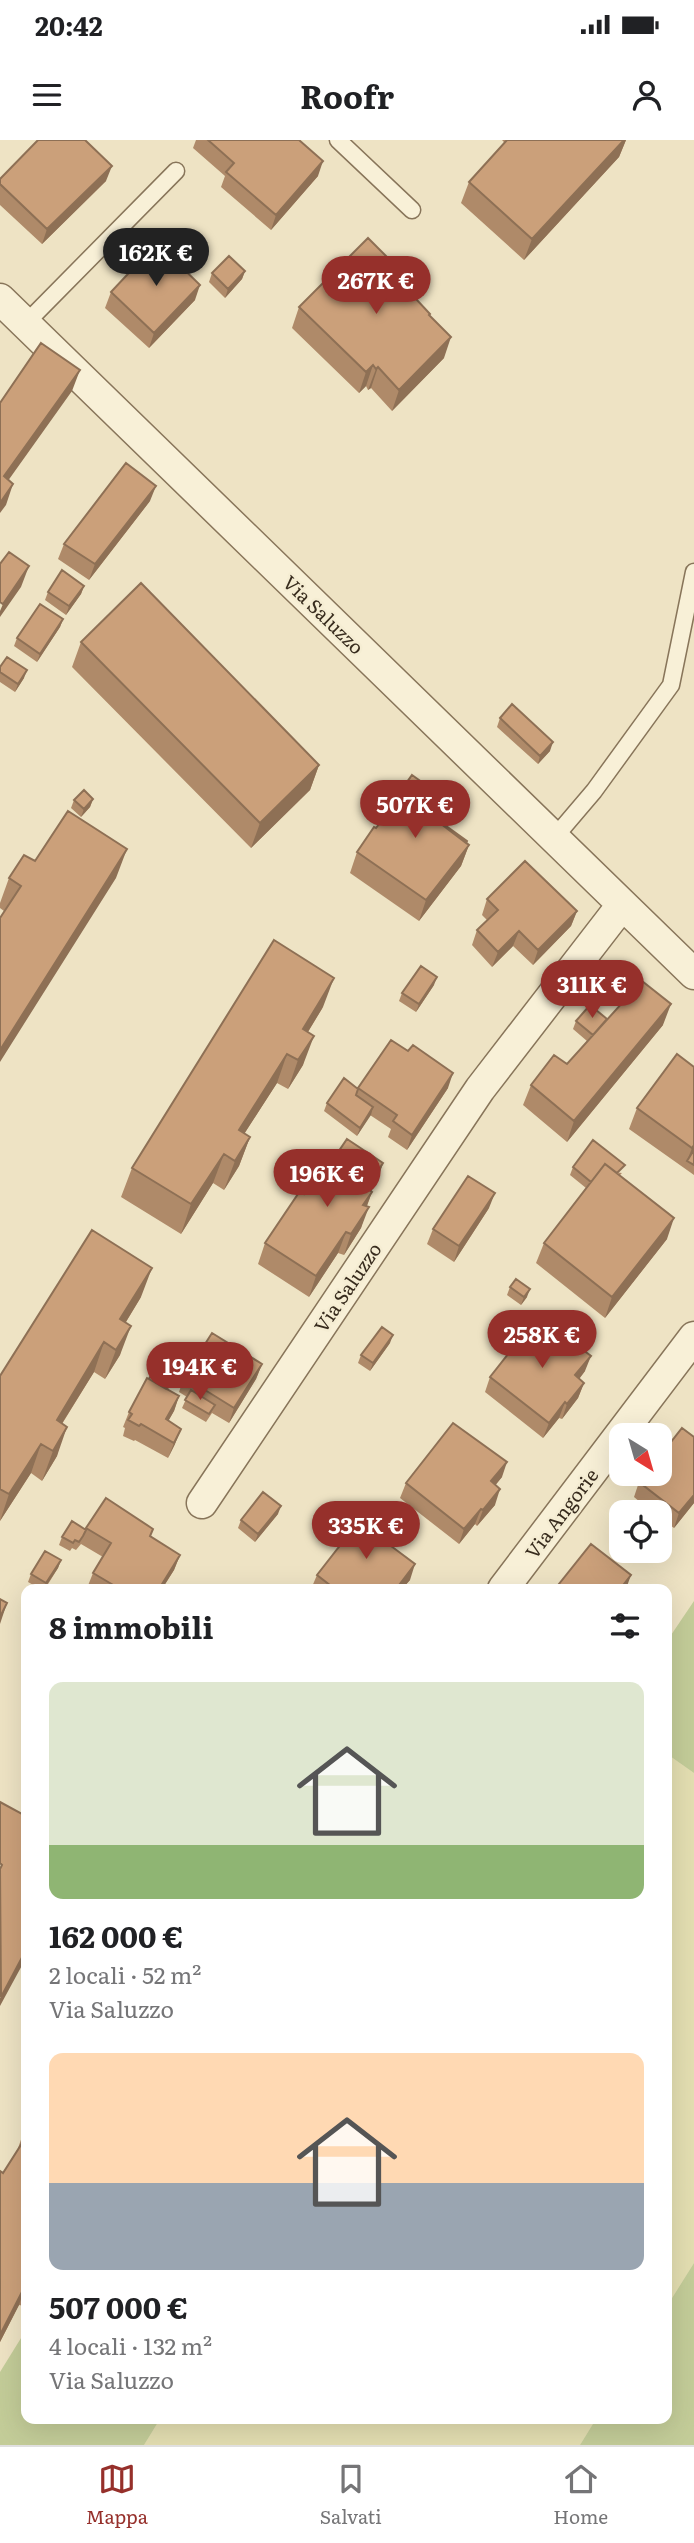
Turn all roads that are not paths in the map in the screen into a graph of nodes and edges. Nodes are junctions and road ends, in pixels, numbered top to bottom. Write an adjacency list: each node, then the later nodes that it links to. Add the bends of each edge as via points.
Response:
1 (338, 140): 3 (lane)
2 (176, 171): 5 (lane)
3 (412, 210)
4 (0, 299): 5 (street, Via Saluzzo)
5 (25, 324): 7 (street, Via Saluzzo)
6 (694, 572): 7 (lane, via 671,685 594,792)
7 (554, 838): 8 (street, Via Saluzzo)
8 (622, 905): 9 (street, Via Saluzzo); 11 (street, Via Saluzzo, via 480,1088)
9 (694, 974)
10 (694, 1337): 12 (street, Via Angorie)
11 (202, 1503)
12 (507, 1584)

